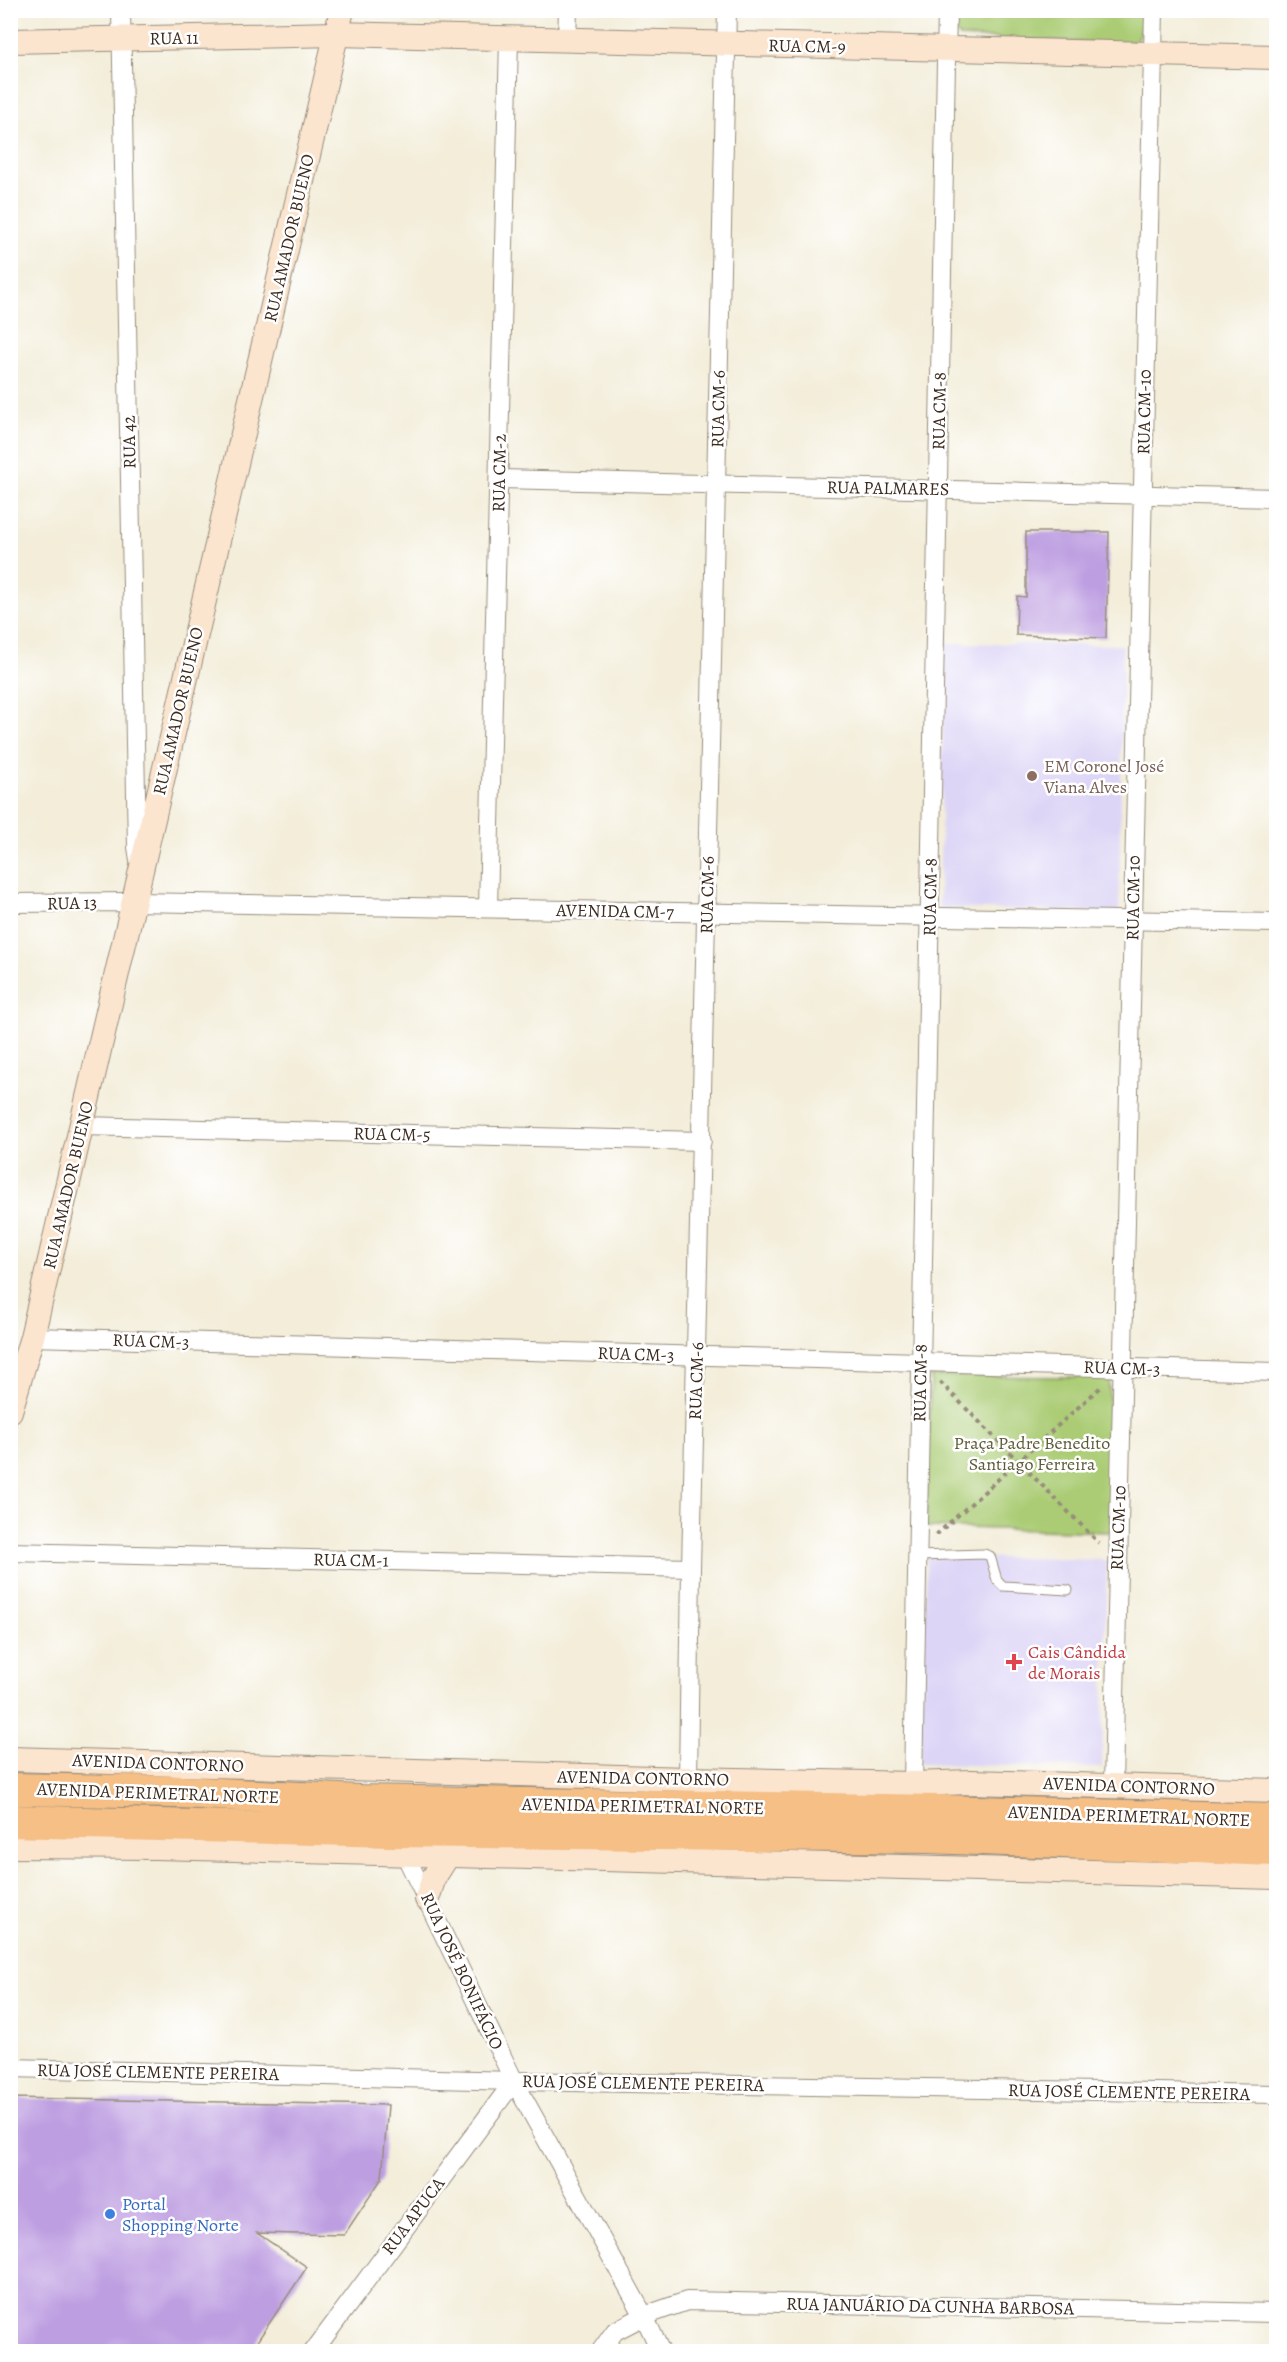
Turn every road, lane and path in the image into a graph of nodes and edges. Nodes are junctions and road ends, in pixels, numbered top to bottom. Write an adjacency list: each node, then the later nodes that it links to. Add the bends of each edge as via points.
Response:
1 (121, 10): 8 (street, RUA 42)
2 (342, 10): 7 (street, RUA AMADOR BUENO)
3 (568, 10): 10 (street)
4 (727, 10): 12 (street, RUA CM-6)
5 (947, 10): 13 (street, RUA CM-8)
6 (1154, 10): 14 (street, RUA CM-10)
7 (337, 34): 8 (street, RUA 11); 9 (street, RUA CM-9); 21 (street, RUA AMADOR BUENO)
8 (121, 39): 11 (street, RUA 11); 21 (street, RUA 42, via 137,835)
9 (510, 39): 10 (street, RUA CM-9); 16 (street, RUA CM-2)
10 (567, 40): 12 (street, RUA CM-9)
11 (10, 41)
12 (726, 44): 13 (street, RUA CM-9); 17 (street, RUA CM-6)
13 (946, 49): 14 (street, RUA CM-9); 18 (street, RUA CM-8)
14 (1153, 54): 15 (street, RUA CM-9); 19 (street, RUA CM-10)
15 (1276, 57)
16 (499, 479): 17 (street, RUA PALMARES); 24 (street, RUA CM-2)
17 (716, 484): 18 (street, RUA PALMARES); 25 (street, RUA CM-6)
18 (938, 490): 19 (street, RUA PALMARES); 26 (street, RUA CM-8)
19 (1143, 495): 20 (street, RUA PALMARES); 27 (street, RUA CM-10)
20 (1276, 498)
21 (141, 873): 22 (street, RUA AMADOR BUENO)
22 (134, 902): 23 (street, RUA 13); 24 (street, AVENIDA CM-7); 29 (street, RUA AMADOR BUENO)
23 (10, 903)
24 (488, 908): 25 (street, AVENIDA CM-7)
25 (707, 912): 26 (street, AVENIDA CM-7); 30 (street, RUA CM-6)
26 (929, 916): 27 (street, AVENIDA CM-7); 33 (street, RUA CM-8)
27 (1133, 920): 28 (street, AVENIDA CM-7); 34 (street, RUA CM-10)
28 (1276, 922)
29 (82, 1126): 30 (street, RUA CM-5); 31 (street, RUA AMADOR BUENO)
30 (702, 1141): 32 (street, RUA CM-6)
31 (32, 1337): 32 (street, RUA CM-3); 36 (street, RUA AMADOR BUENO)
32 (697, 1356): 33 (street, RUA CM-3); 41 (street, RUA CM-6)
33 (921, 1362): 34 (street, RUA CM-3); 37 (path); 39 (street, RUA CM-8)
34 (1123, 1368): 35 (street, RUA CM-3); 37 (path); 40 (street, RUA CM-10)
35 (1276, 1372)
36 (10, 1411)
37 (1018, 1461): 39 (path); 40 (path)
38 (10, 1552): 41 (street, RUA CM-1)
39 (917, 1554): 42 (lane, via 984,1554 990,1556 997,1580 1003,1586); 46 (street, RUA CM-8)
40 (1117, 1560): 47 (street, RUA CM-10)
41 (691, 1568): 45 (street, RUA CM-6)
42 (1068, 1590)
43 (10, 1759): 44 (street, AVENIDA CONTORNO)
44 (322, 1770): 45 (street, AVENIDA CONTORNO); 50 (street, RUA JOSÉ BONIFÁCIO)
45 (688, 1779): 46 (street, AVENIDA CONTORNO)
46 (913, 1784): 47 (street, AVENIDA CONTORNO)
47 (1113, 1785): 49 (street, AVENIDA CONTORNO)
48 (10, 1789): 50 (highway, AVENIDA PERIMETRAL NORTE)
49 (1276, 1791)
50 (360, 1801): 51 (highway, AVENIDA PERIMETRAL NORTE); 53 (street, RUA JOSÉ BONIFÁCIO)
51 (1276, 1820)
52 (10, 1821): 53 (highway, AVENIDA PERIMETRAL NORTE)
53 (399, 1843): 54 (street); 55 (highway, AVENIDA PERIMETRAL NORTE, via 939,1838); 56 (street); 58 (street, RUA JOSÉ BONIFÁCIO)
54 (10, 1846)
55 (1276, 1850)
56 (448, 1855): 57 (street); 58 (street, via 434,1877)
57 (1276, 1877)
58 (428, 1899): 60 (street, RUA JOSÉ BONIFÁCIO)
59 (10, 2068): 60 (street, RUA JOSÉ CLEMENTE PEREIRA)
60 (514, 2081): 61 (street, RUA JOSÉ CLEMENTE PEREIRA); 63 (street, RUA JOSÉ BONIFÁCIO); 64 (street, RUA APUCA)
61 (1276, 2094)
62 (1276, 2313): 63 (street, RUA JANUÁRIO DA CUNHA BARBOSA, via 687,2301)
63 (644, 2316): 65 (street, RUA JANUÁRIO DA CUNHA BARBOSA, via 615,2331); 66 (street, RUA JOSÉ BONIFÁCIO)
64 (313, 2352)
65 (600, 2352)
66 (661, 2352)

